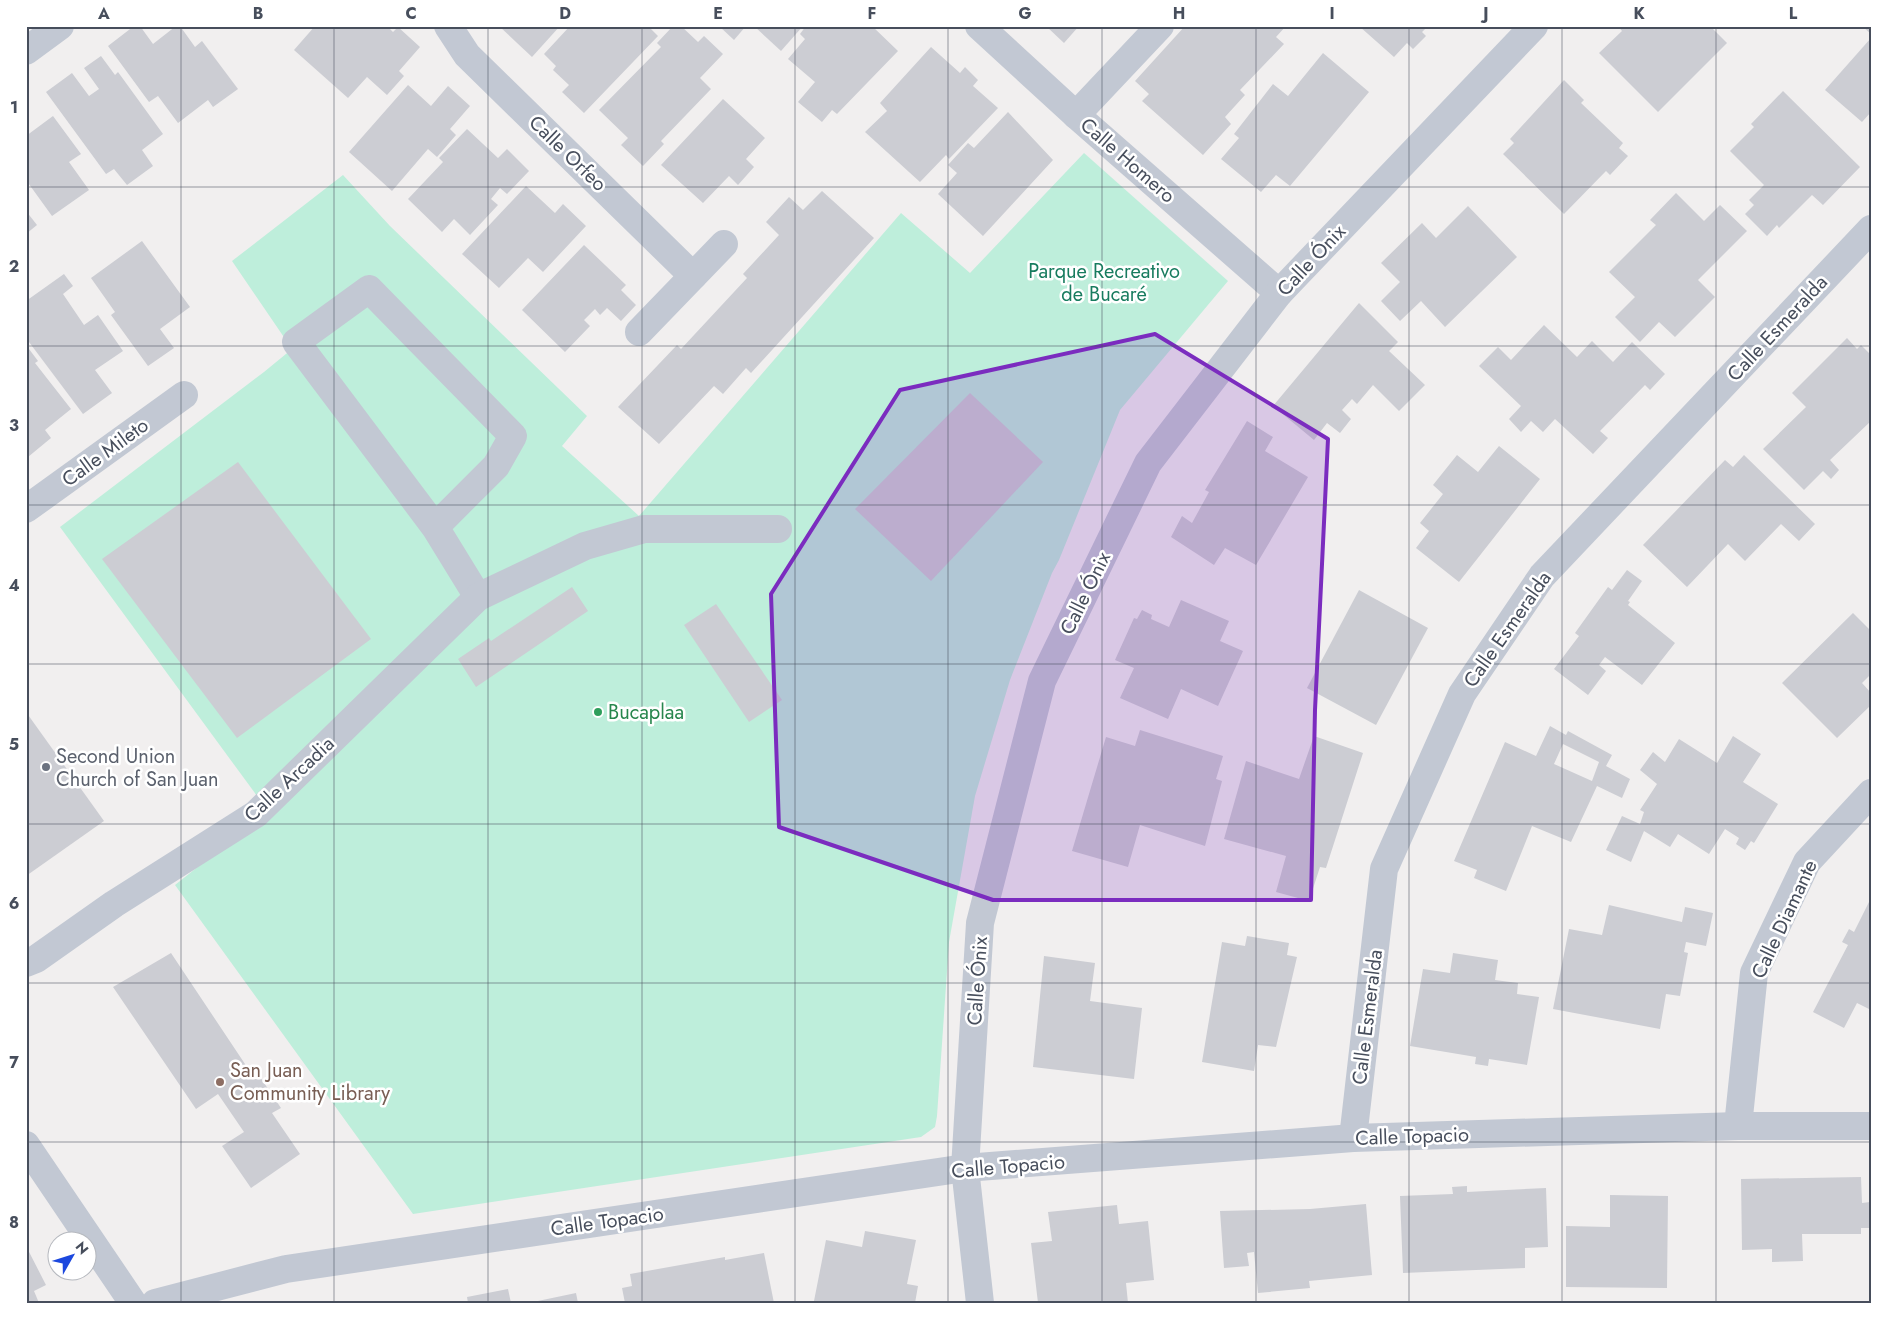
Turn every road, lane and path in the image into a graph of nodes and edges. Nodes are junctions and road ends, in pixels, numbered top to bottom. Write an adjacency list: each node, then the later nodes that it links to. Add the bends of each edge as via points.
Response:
1 (60, 26): 6 (street)
2 (448, 26): 10 (street, Calle Orfeo, via 467,55)
3 (979, 26): 7 (street, Calle Homero)
4 (1160, 26): 7 (street)
5 (1534, 26): 11 (street, Calle Ónix)
6 (26, 51)
7 (1076, 115): 11 (street, Calle Homero)
8 (1871, 229): 22 (street, Calle Esmeralda, via 1542,576 1462,694 1384,869)
9 (724, 244): 10 (street)
10 (693, 276): 12 (street)
11 (1279, 293): 24 (street, Calle Ónix, via 1148,463 1042,681 980,923)
12 (640, 332)
13 (184, 395): 14 (street, Calle Mileto)
14 (26, 509)
15 (435, 527): 15 (street, via 496,466 513,436 368,289 296,342); 17 (street)
16 (778, 529): 17 (street, Calle Arcadia, via 644,529 586,546)
17 (478, 597): 19 (street, Calle Arcadia, via 256,814)
18 (1871, 793): 20 (street, Calle Diamante, via 1807,862 1754,973)
19 (26, 963)
20 (1738, 1126): 21 (street, Calle Topacio); 22 (street, Calle Topacio)
21 (1871, 1126)
22 (1353, 1138): 24 (street, Calle Topacio)
23 (26, 1145): 25 (street)
24 (965, 1168): 26 (street, Calle Topacio, via 286,1269); 27 (street, Calle Ónix)
25 (133, 1303)
26 (155, 1303)
27 (980, 1303)

